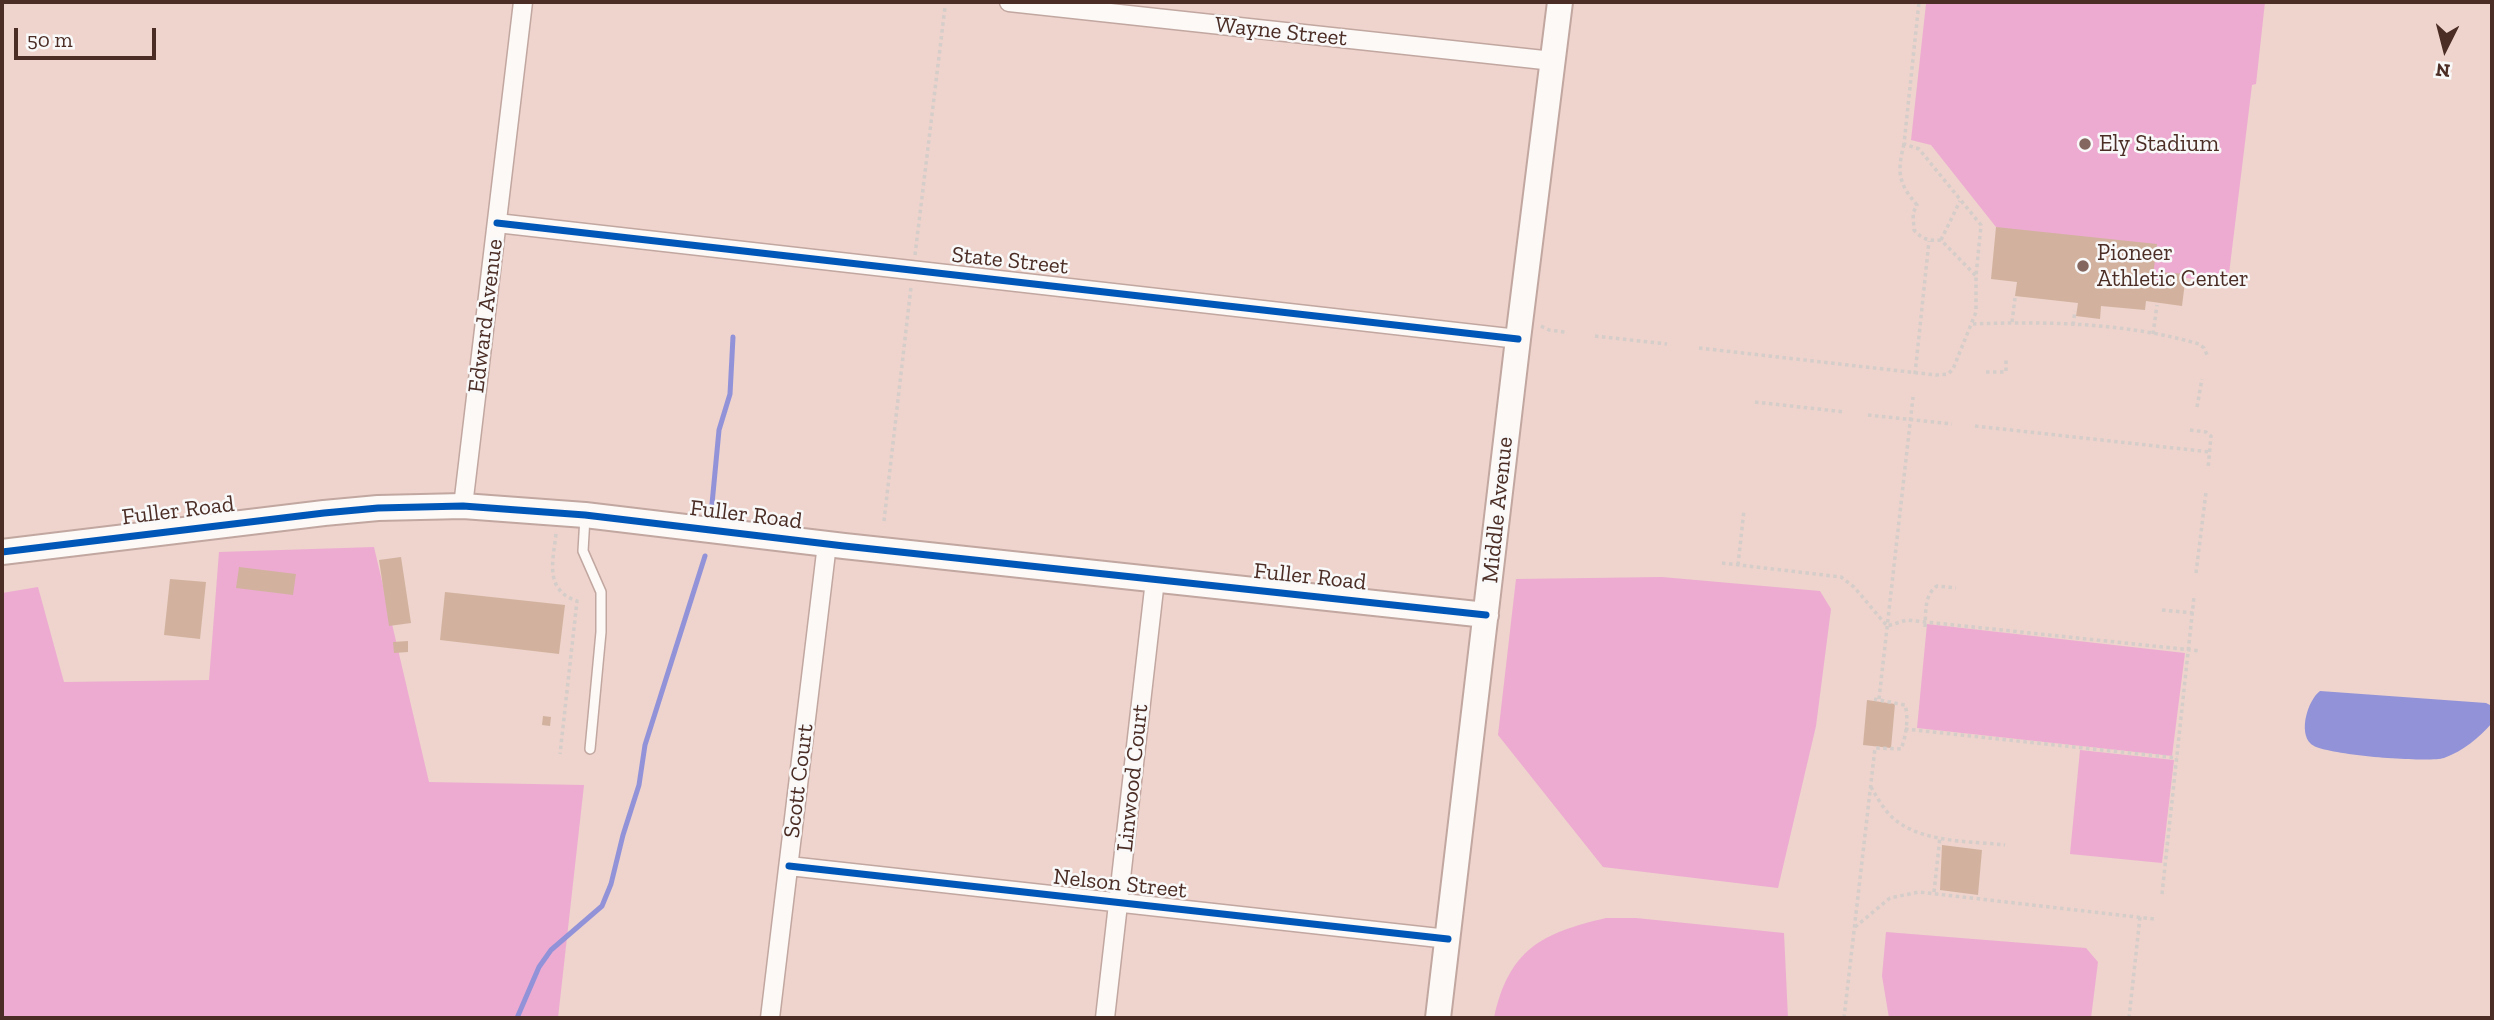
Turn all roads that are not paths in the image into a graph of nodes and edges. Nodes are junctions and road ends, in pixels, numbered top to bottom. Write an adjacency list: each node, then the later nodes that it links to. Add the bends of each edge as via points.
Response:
1 (523, 2): 5 (street, Edward Avenue)
2 (1009, 2): 4 (street, Wayne Street)
3 (1560, 2): 4 (street, Middle Avenue)
4 (1553, 61): 6 (street, Middle Avenue)
5 (497, 223): 6 (street, State Street); 7 (street, Edward Avenue)
6 (1518, 339): 12 (street, Middle Avenue)
7 (463, 506): 8 (street, Fuller Road); 10 (street, Fuller Road, via 324,513)
8 (585, 515): 9 (street, Fuller Road); 13 (lane, via 583,551 601,592)
9 (827, 544): 11 (street, Fuller Road); 14 (street, Scott Court)
10 (2, 552)
11 (1155, 580): 12 (street, Fuller Road); 15 (street, Linwood Court)
12 (1486, 615): 16 (street, Middle Avenue)
13 (590, 749)
14 (789, 866): 15 (street, Nelson Street); 17 (street, Scott Court)
15 (1119, 904): 16 (street, Nelson Street); 18 (street, Linwood Court)
16 (1448, 939): 19 (street, Middle Avenue)
17 (770, 1018)
18 (1105, 1018)
19 (1438, 1018)

